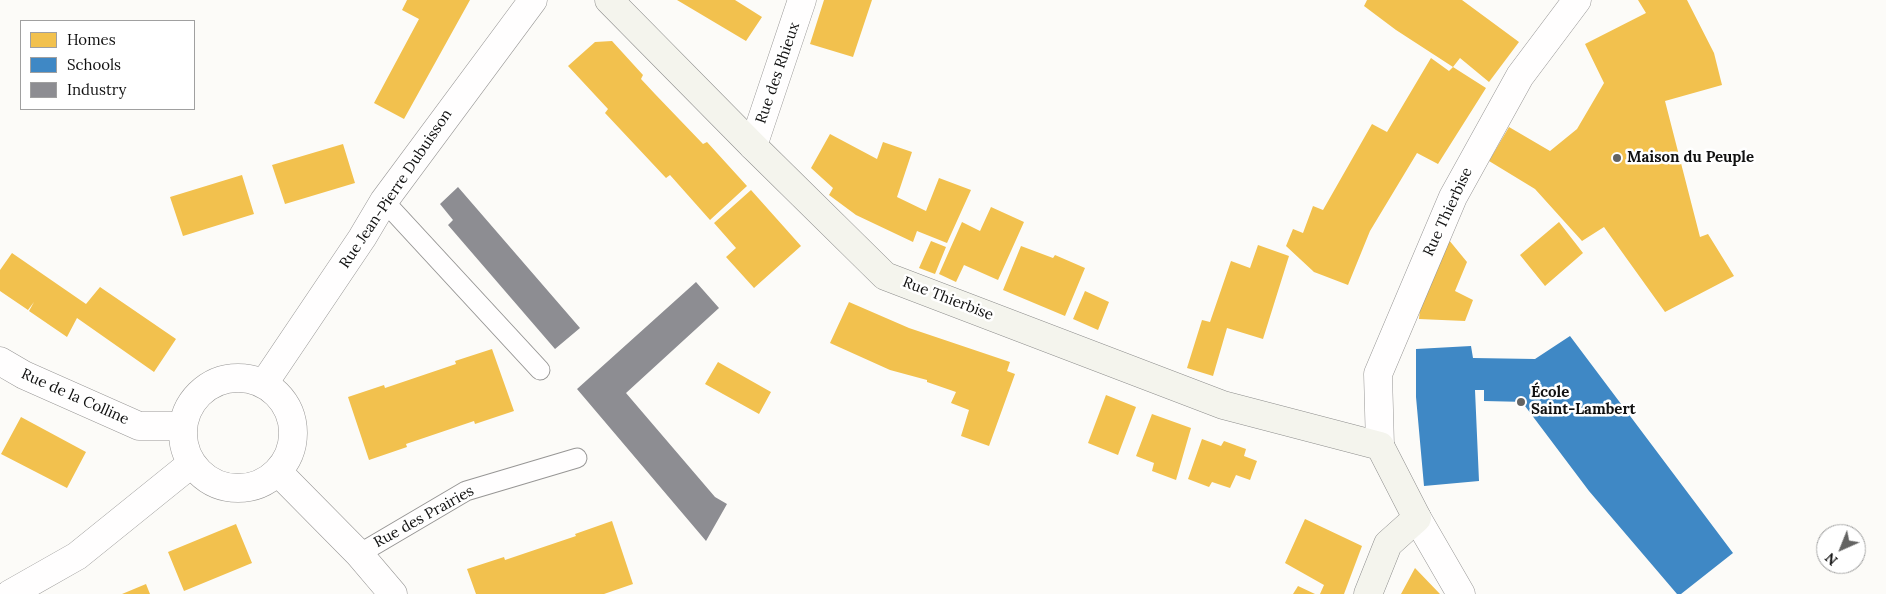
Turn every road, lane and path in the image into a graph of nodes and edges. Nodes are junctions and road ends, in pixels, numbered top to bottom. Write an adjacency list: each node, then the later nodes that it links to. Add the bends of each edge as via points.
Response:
1 (533, 0): 6 (street, Rue Jean-Pierre Dubuisson)
2 (609, 0): 5 (street, Rue Thierbise)
3 (802, 0): 5 (street, Rue des Rhieux)
4 (1577, 0): 11 (street, Rue Thierbise, via 1520,76 1453,197 1378,374)
5 (753, 146): 11 (street, Rue Thierbise, via 885,276 1223,405)
6 (384, 201): 8 (lane); 9 (street, Rue Jean-Pierre Dubuisson)
7 (0, 361): 10 (street, Rue de la Colline, via 24,375 139,426)
8 (540, 370)
9 (265, 382): 10 (street, via 229,376 197,393); 14 (street, via 290,407 295,442)
10 (182, 426): 13 (street, via 183,446)
11 (1380, 446): 15 (street, Rue Thierbise)
12 (577, 458): 16 (lane, Rue des Prairies, via 466,491)
13 (191, 464): 14 (street, via 216,485 249,488); 17 (street, via 77,556)
14 (279, 473): 16 (street, Rue des Prairies)
15 (1417, 518): 19 (street, via 1388,544); 20 (street)
16 (359, 554): 18 (street, Rue des Prairies)
17 (10, 594)
18 (393, 594)
19 (1368, 594)
20 (1461, 594)

